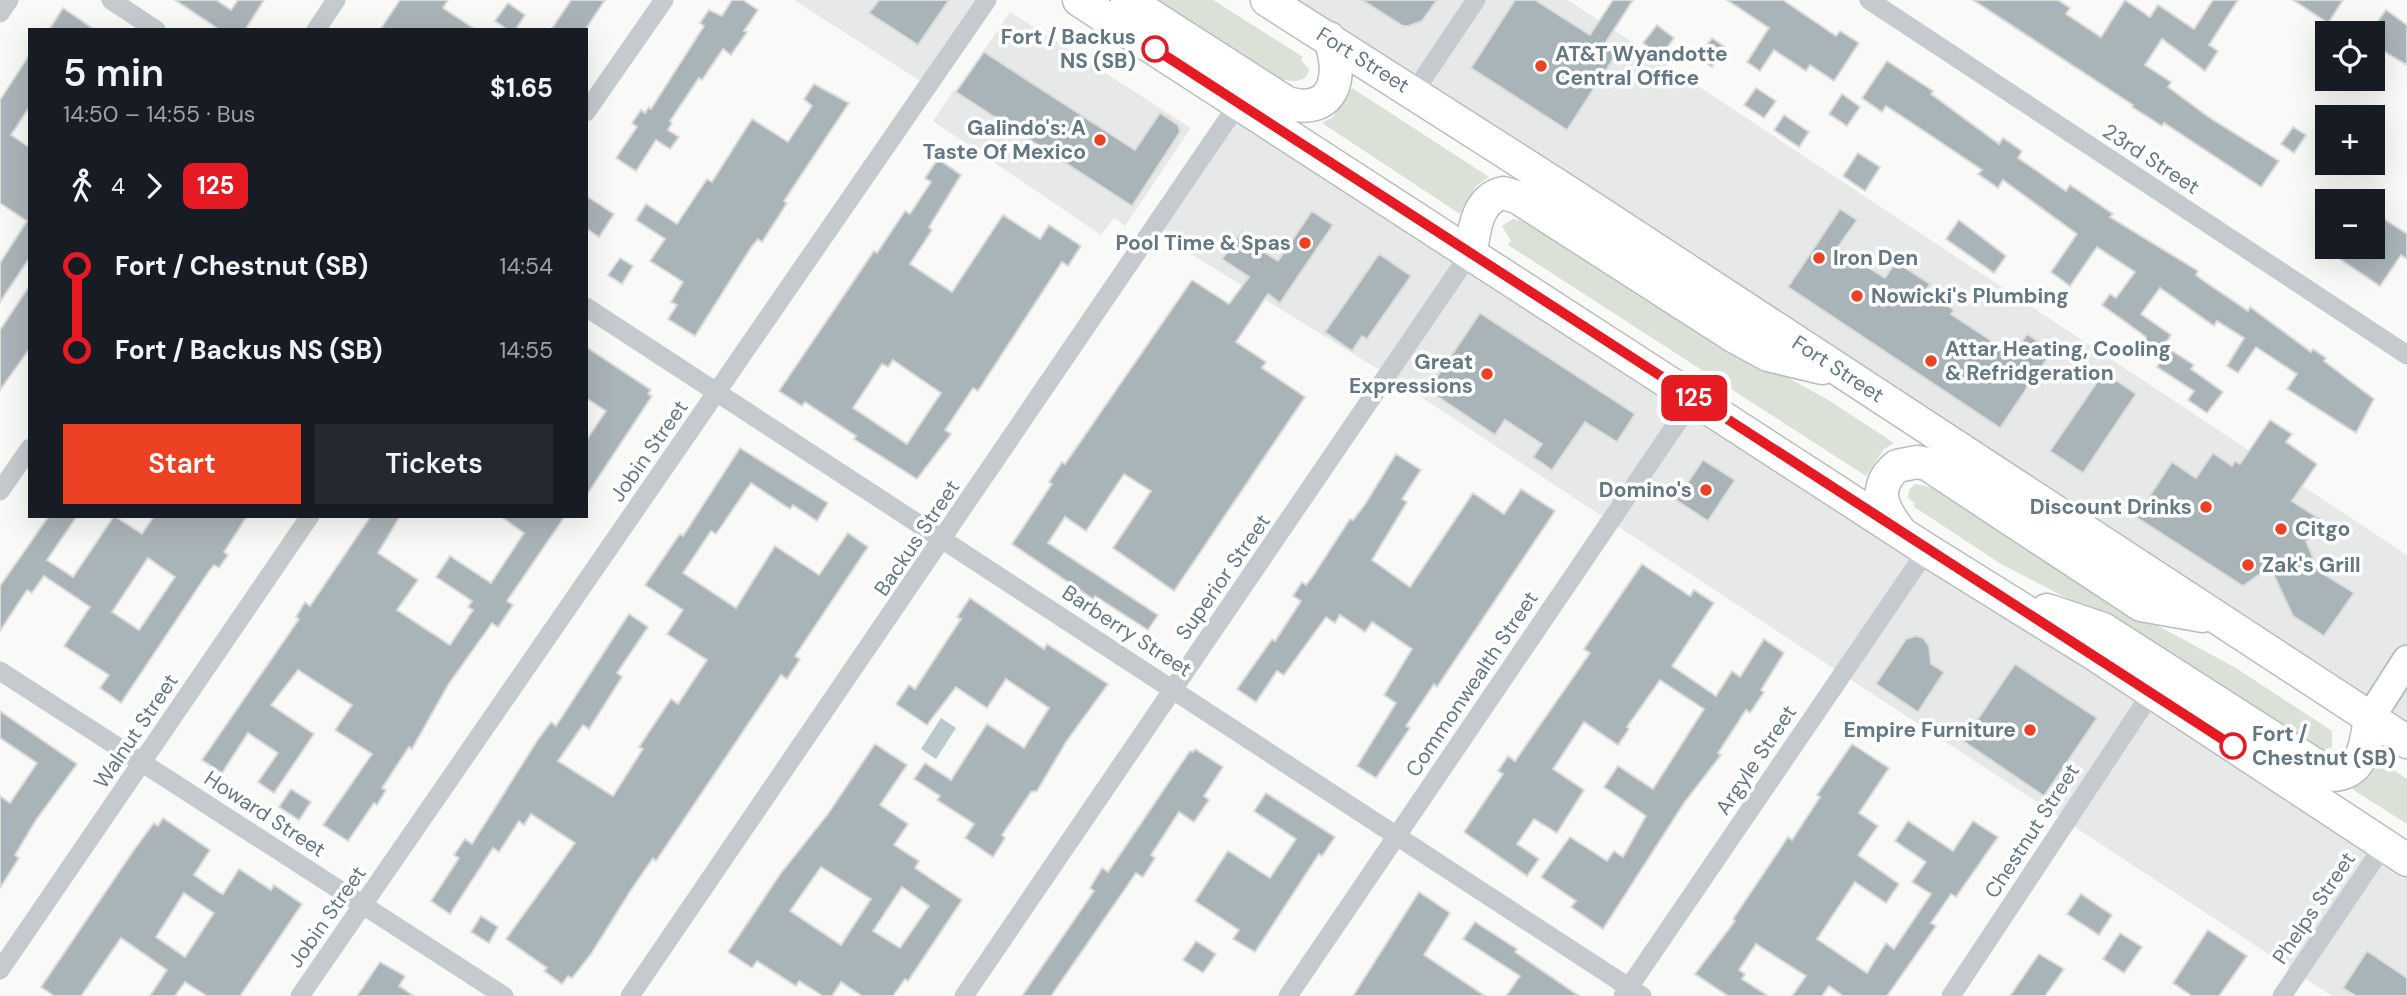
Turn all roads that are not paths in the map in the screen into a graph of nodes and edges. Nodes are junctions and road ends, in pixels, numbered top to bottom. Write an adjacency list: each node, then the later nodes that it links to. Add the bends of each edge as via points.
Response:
1 (9, 0): 11 (street)
2 (111, 0): 12 (street)
3 (336, 0): 13 (street)
4 (664, 0): 17 (street)
5 (987, 0): 22 (street, Jobin Street)
6 (1079, 0): 16 (main road)
7 (1127, 0): 14 (main road, via 1297,106 1319,105 1328,98 1337,67)
8 (1476, 0): 15 (street)
9 (1869, 0): 20 (street, 23rd Street)
10 (1269, 4): 14 (main road, Fort Street)
11 (0, 13)
12 (153, 28)
13 (317, 28)
14 (1329, 38): 15 (main road, Fort Street)
15 (1414, 92): 21 (main road, Fort Street)
16 (1238, 104): 18 (main road); 28 (street, Backus Street)
17 (588, 109)
18 (1471, 252): 21 (main road, via 1485,204 1495,195 1517,197 1768,355); 23 (main road); 34 (street, Superior Street)
19 (588, 308): 22 (street, Barberry Street)
20 (2407, 355)
21 (1843, 373): 31 (main road, Fort Street)
22 (718, 392): 28 (street, Barberry Street); 41 (street, Jobin Street)
23 (1694, 398): 27 (main road); 39 (street, Commonwealth Street)
24 (28, 451): 25 (street)
25 (0, 491)
26 (309, 518): 38 (street, Walnut Street)
27 (1901, 532): 29 (main road); 31 (main road, via 1883,506 1882,488 1898,466 1927,464 2141,605)
28 (944, 539): 34 (street, Barberry Street); 46 (street, Backus Street)
29 (1927, 550): 30 (main road); 43 (street, Argyle Street)
30 (1992, 591): 35 (main road); 36 (main road, via 2103,629 2331,775 2353,769 2364,753)
31 (2214, 618): 36 (main road, Fort Street)
32 (2407, 660): 36 (street)
33 (0, 671): 38 (street, Howard Street)
34 (1173, 689): 39 (street, Barberry Street); 47 (street, Superior Street)
35 (2152, 692): 40 (main road); 49 (street, Chestnut Street)
36 (2370, 718): 37 (main road, Fort Street)
37 (2407, 743)
38 (143, 762): 41 (street, Howard Street); 42 (street, Walnut Street)
39 (1397, 835): 43 (street, Barberry Street); 48 (street, Commonwealth Street)
40 (2395, 853): 50 (street, Phelps Street)
41 (364, 904): 44 (street, Jobin Street); 45 (street, Howard Street)
42 (0, 970)
43 (1631, 993)
44 (300, 996)
45 (505, 996)
46 (630, 996)
47 (964, 996)
48 (1288, 996)
49 (1951, 996)
50 (2282, 996)

